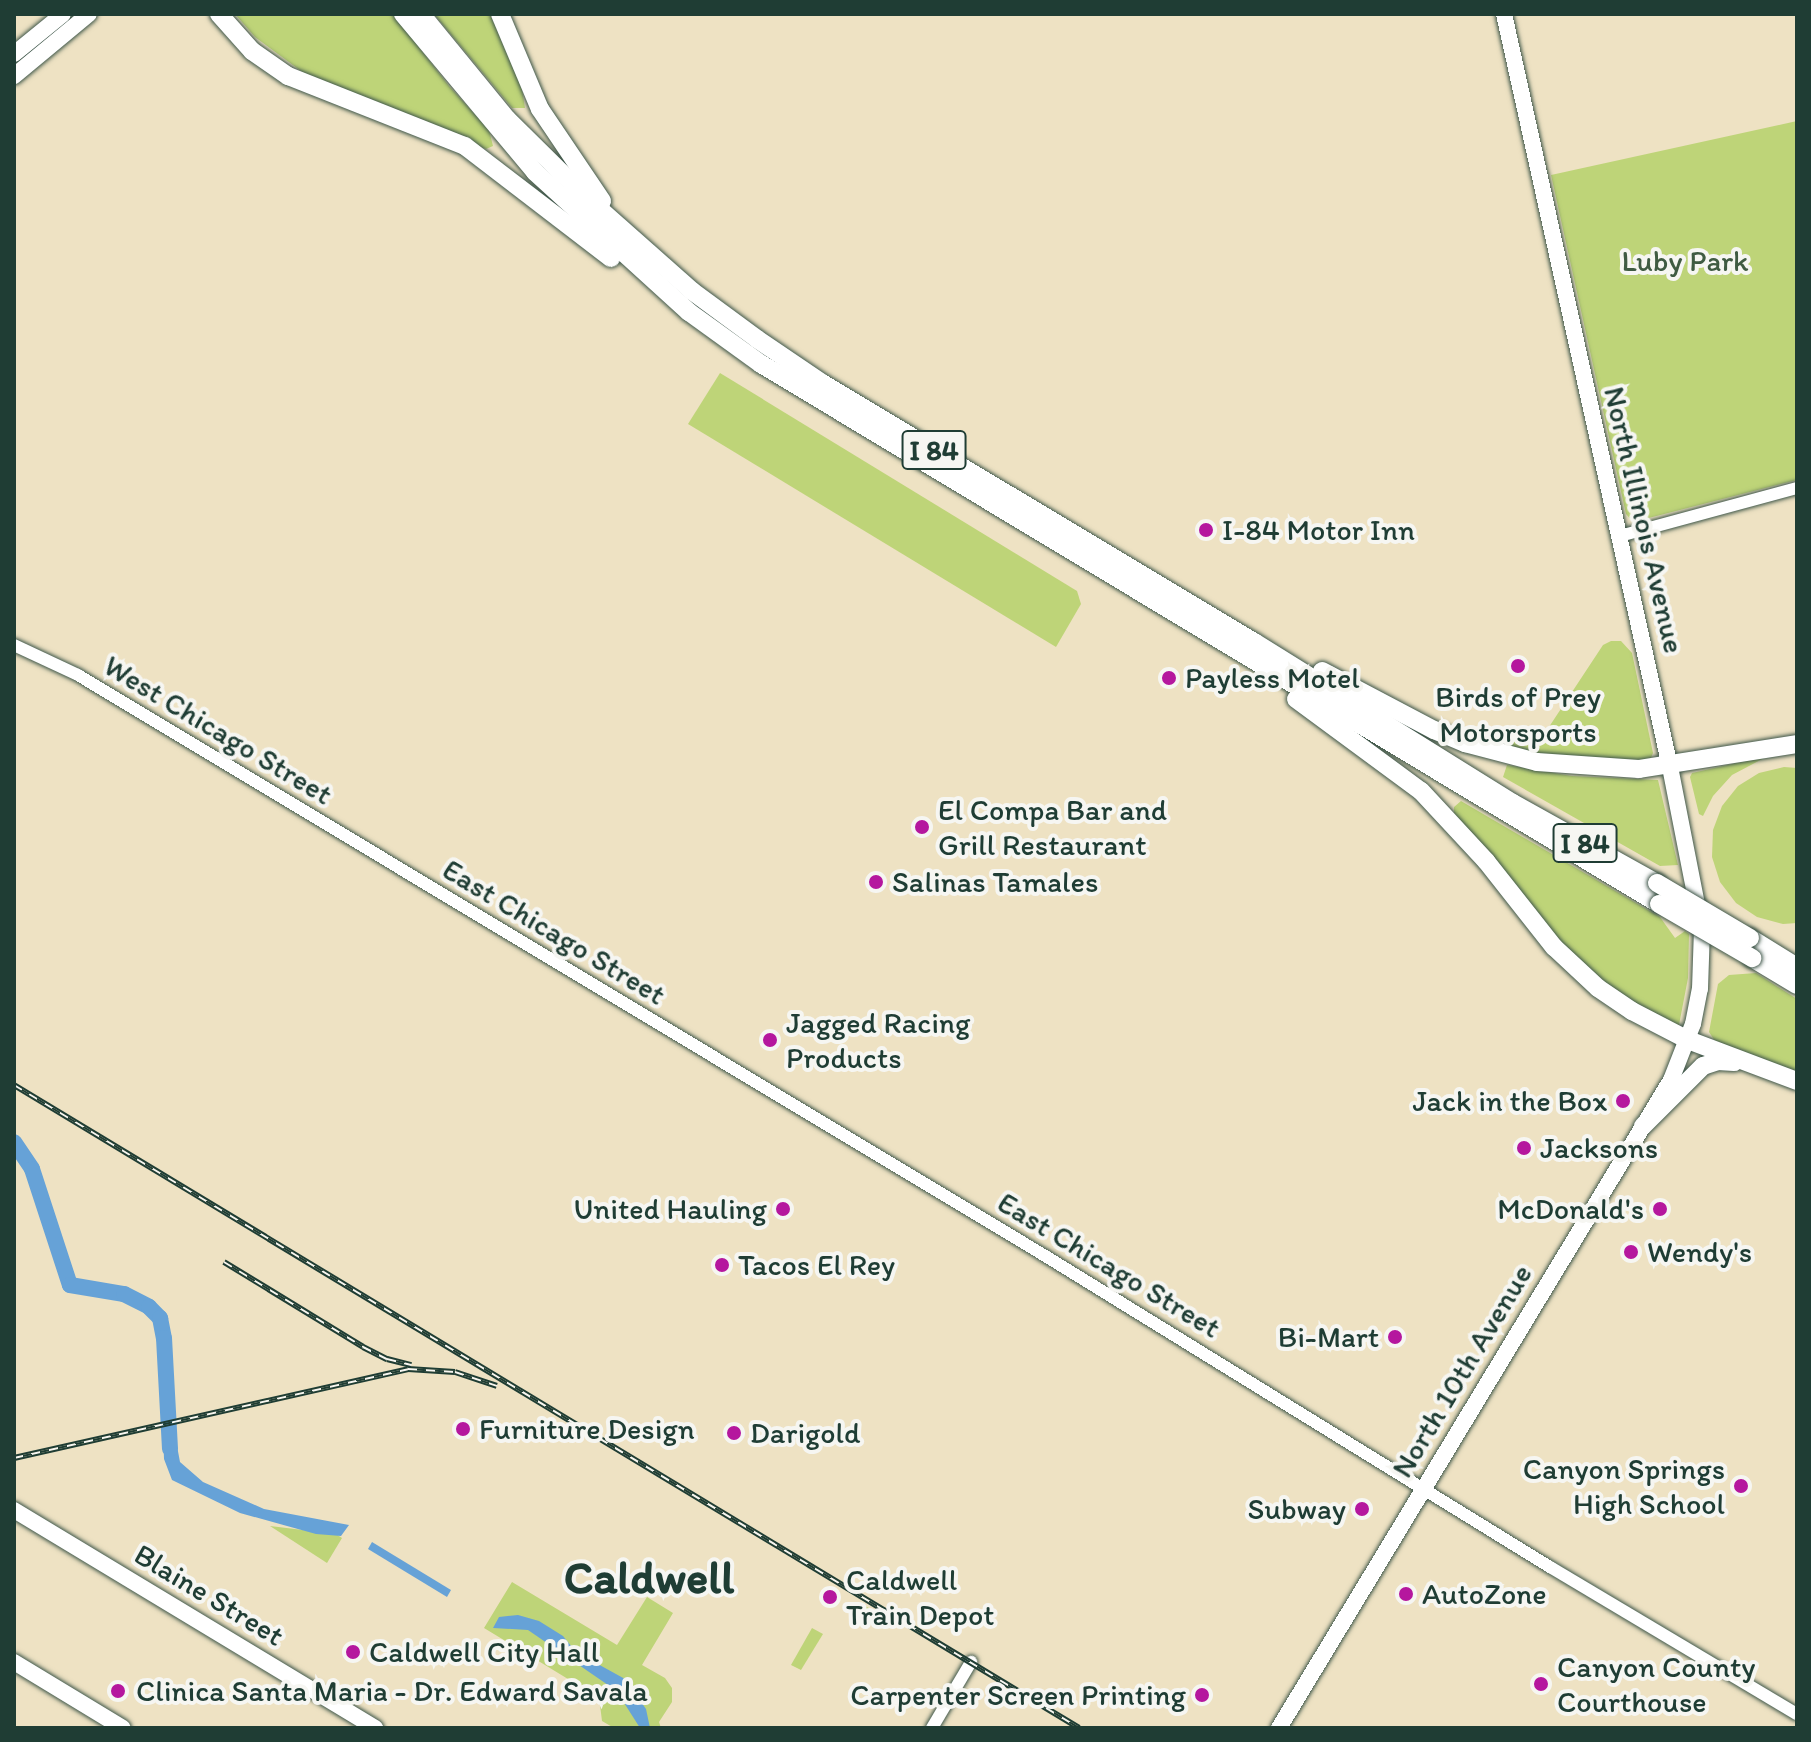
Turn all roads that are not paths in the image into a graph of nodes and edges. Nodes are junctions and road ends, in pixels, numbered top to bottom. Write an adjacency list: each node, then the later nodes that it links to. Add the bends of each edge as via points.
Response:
1 (63, 14): 8 (main road)
2 (89, 14): 9 (main road)
3 (219, 14): 11 (highway, via 252,51 288,76 465,146 654,292)
4 (403, 14): 11 (highway, I 84, via 535,172)
5 (421, 14): 10 (highway, I 84, via 507,119)
6 (500, 14): 10 (highway, via 540,109)
7 (1504, 14): 13 (main road, North Illinois Avenue)
8 (14, 54)
9 (14, 76)
10 (621, 231): 14 (highway, I 84, via 692,291 822,383)
11 (689, 312): 16 (highway, I 84, via 835,411)
12 (1797, 488): 13 (street)
13 (1620, 536): 18 (main road, North Illinois Avenue)
14 (1254, 642): 18 (highway, via 1298,658 1434,730 1502,754 1581,768); 20 (highway, I 84, bridge, via 1513,803)
15 (14, 645): 19 (street, West Chicago Street, via 78,675)
16 (1228, 648): 21 (highway, I 84, bridge); 22 (highway, via 1421,791 1575,969 1632,1011)
17 (1797, 744): 18 (highway)
18 (1670, 767): 22 (main road, North Illinois Avenue, via 1702,930 1700,989)
19 (392, 865): 26 (street, East Chicago Street)
20 (1797, 967)
21 (1797, 985)
22 (1688, 1040): 23 (highway); 25 (main road, North 10th Avenue)
23 (1750, 1064): 24 (highway); 25 (highway, via 1718,1061 1703,1066)
24 (1797, 1081)
25 (1643, 1126): 26 (main road, North 10th Avenue)
26 (1423, 1489): 30 (street, East Chicago Street); 34 (main road, North 10th Avenue)
27 (14, 1510): 32 (main road, Blaine Street)
28 (14, 1662): 31 (main road)
29 (971, 1662): 33 (street)
30 (1797, 1714)
31 (123, 1728)
32 (375, 1728)
33 (932, 1728)
34 (1279, 1728)

